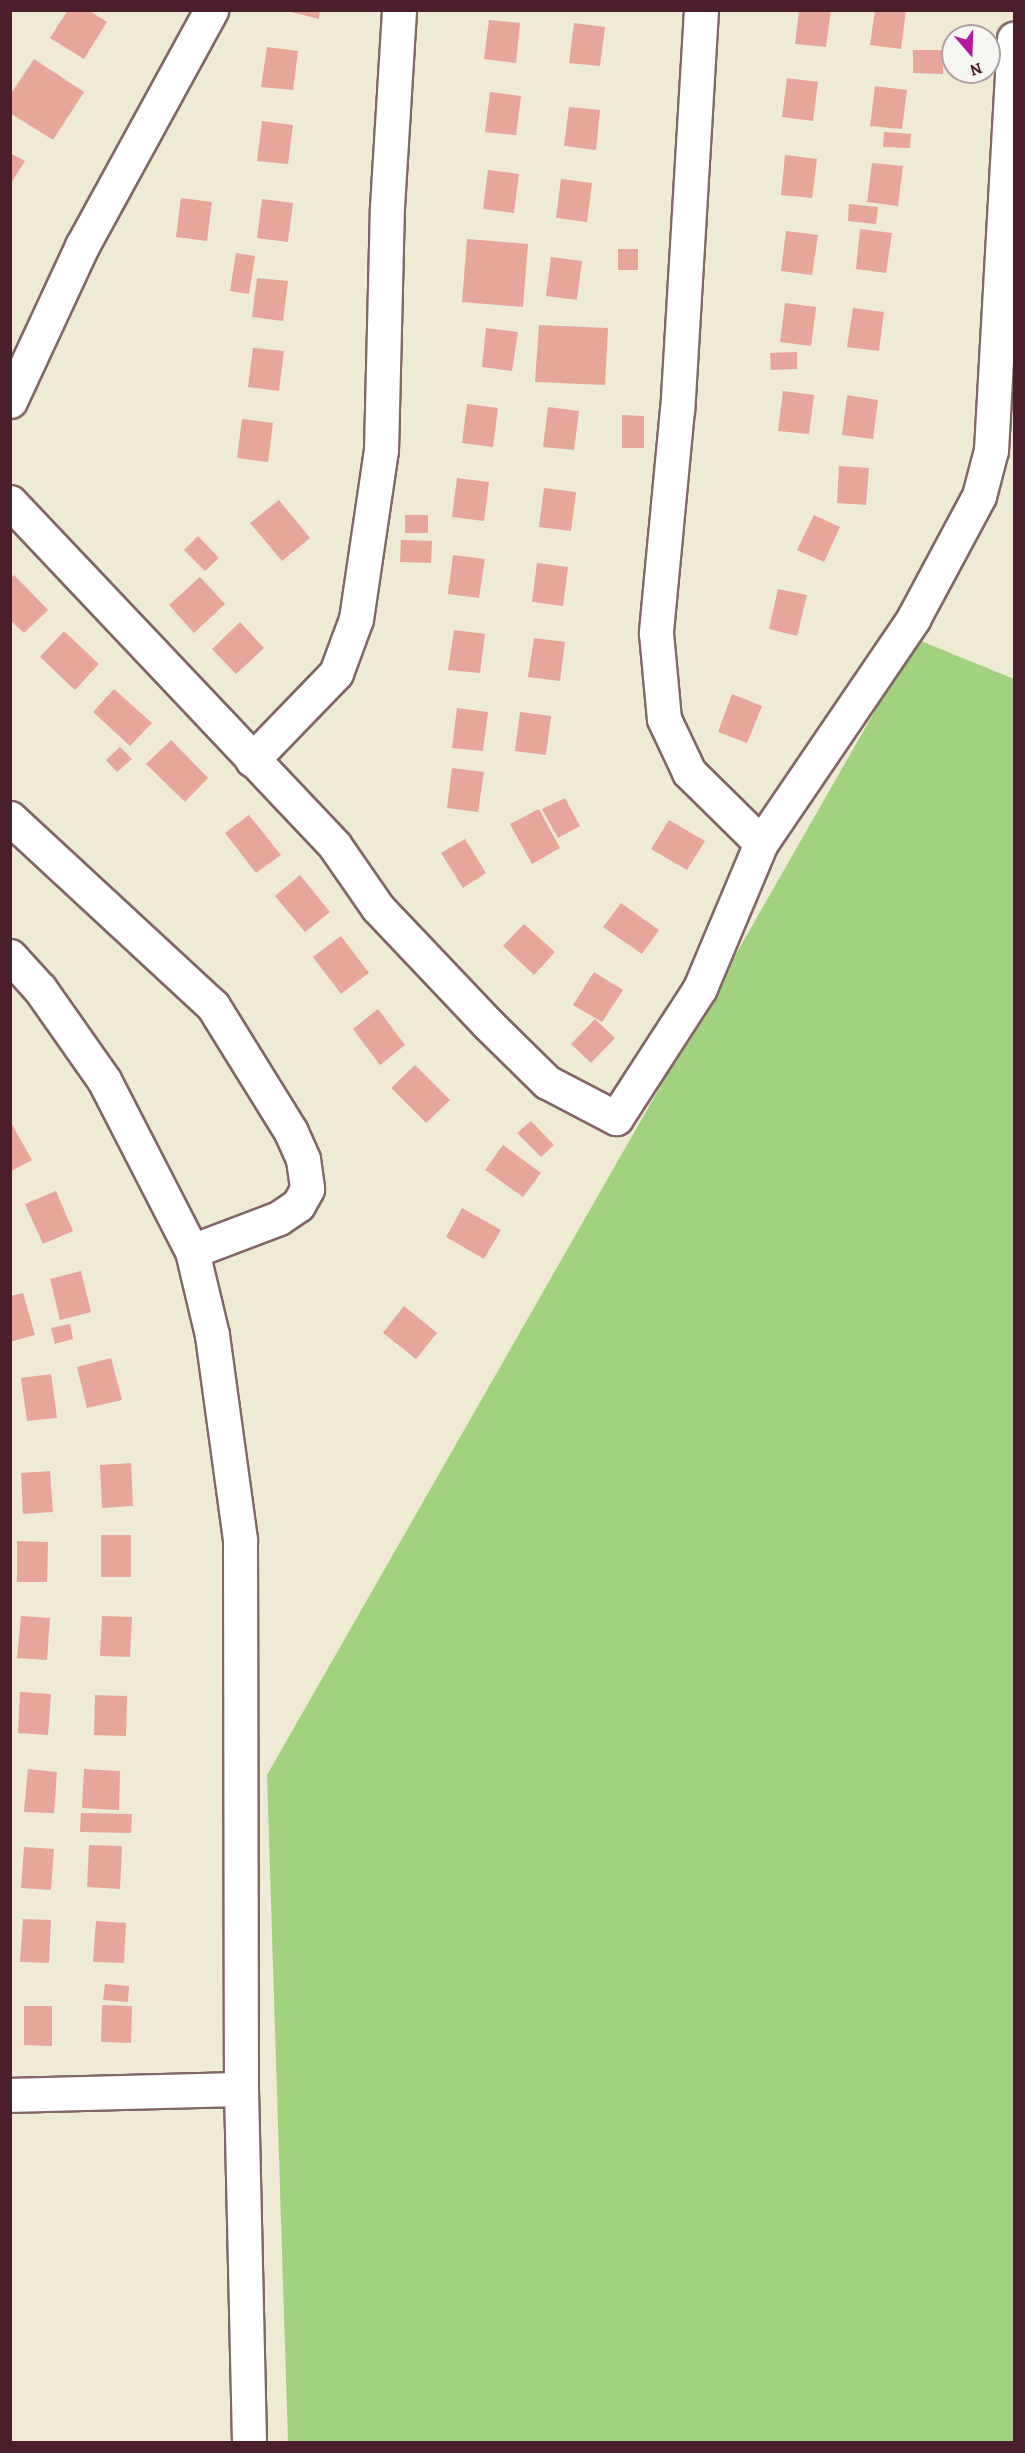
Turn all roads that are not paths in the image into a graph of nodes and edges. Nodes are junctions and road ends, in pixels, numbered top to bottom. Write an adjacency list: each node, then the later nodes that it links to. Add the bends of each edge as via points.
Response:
1 (211, 10): 5 (street, via 82,246)
2 (399, 10): 7 (street, via 387,207 381,450 356,619 336,672)
3 (701, 10): 9 (street, via 678,409 656,633 664,719 689,772)
4 (1014, 39): 9 (street, via 991,440 979,496 913,619)
5 (10, 401)
6 (10, 502): 7 (street)
7 (252, 760): 9 (street, via 335,846 378,908 546,1082 616,1118 700,988)
8 (10, 818): 11 (street, via 213,1006 291,1132 303,1159 307,1189 298,1205 279,1218)
9 (761, 843)
10 (10, 956): 11 (street, via 40,989 104,1080)
11 (192, 1251): 12 (street, via 213,1335 240,1539)
12 (241, 2089): 13 (street); 14 (street)
13 (10, 2095)
14 (249, 2442)

